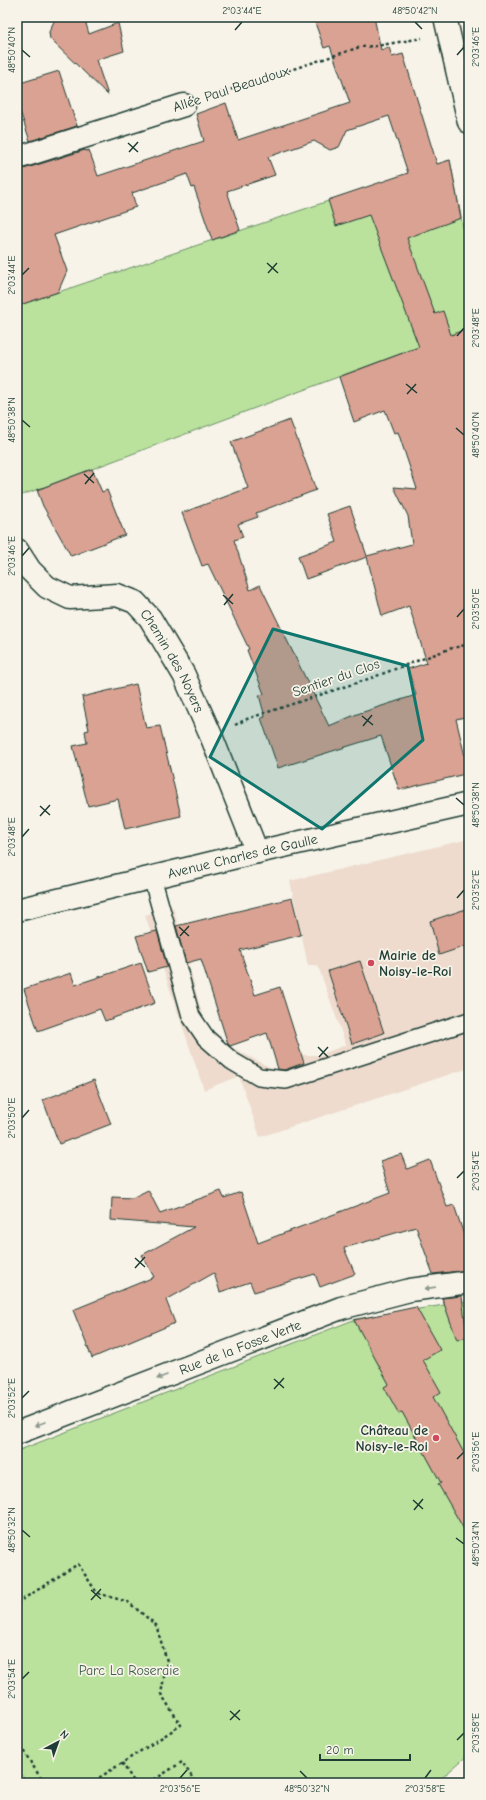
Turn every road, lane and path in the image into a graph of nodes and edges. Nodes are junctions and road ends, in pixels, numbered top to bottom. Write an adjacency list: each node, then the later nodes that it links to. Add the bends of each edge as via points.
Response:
1 (446, 25): 2 (path, Allée Paul Beaudoux, via 376,46 360,47); 3 (street)
2 (184, 105): 4 (street, Allée Paul Beaudoux)
3 (469, 122)
4 (17, 158)
5 (17, 550): 7 (street, Chemin des Noyers, via 30,570 47,587 70,598 117,595 135,602 150,618 184,675)
6 (469, 644): 7 (path, Sentier du Clos, via 247,719)
7 (212, 738): 9 (street, Chemin des Noyers)
8 (469, 804): 9 (street, Avenue Charles de Gaulle)
9 (257, 852): 10 (street, Avenue Charles de Gaulle)
10 (152, 877): 11 (street, Avenue Charles de Gaulle); 12 (lane, via 191,1016 206,1038 232,1061 259,1077 286,1080)
11 (17, 910)
12 (469, 1020)
13 (469, 1282): 14 (street, Rue de la Fosse Verte, one-way to 14, via 410,1290 341,1308)
14 (17, 1433)
15 (17, 1602): 17 (path, via 78,1564 97,1593 128,1602 156,1625 168,1661 161,1694 181,1725)
16 (17, 1741): 18 (path)
17 (122, 1763): 19 (path); 20 (path)
18 (44, 1783)
19 (91, 1783)
20 (135, 1783)
21 (149, 1783): 22 (path, via 182,1762)
22 (196, 1783)

